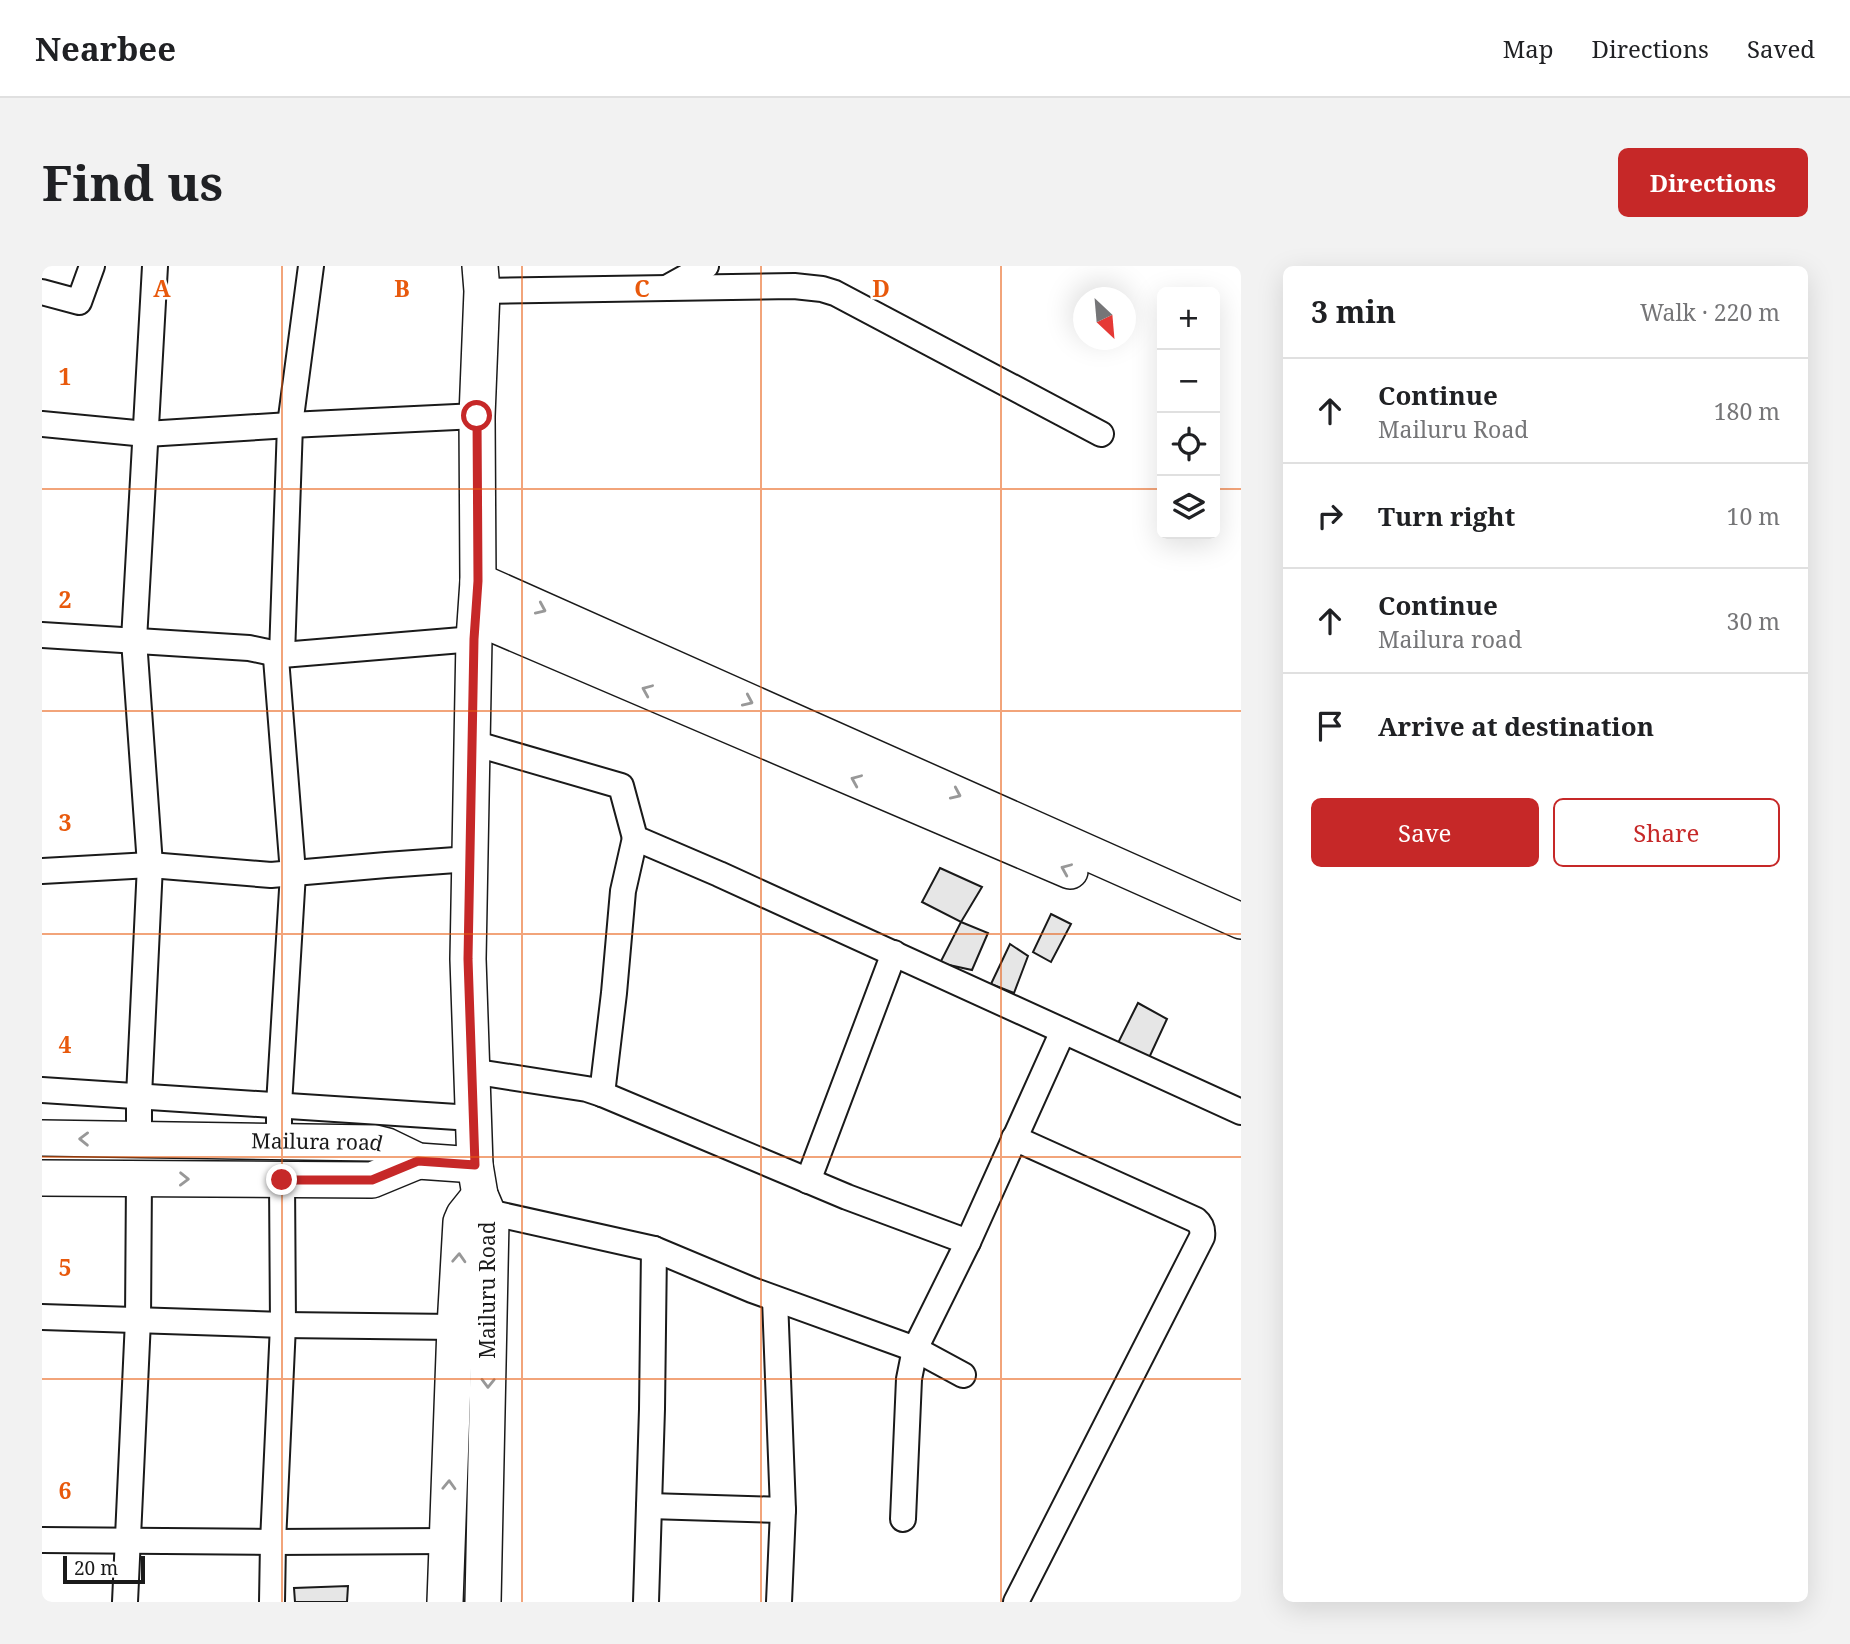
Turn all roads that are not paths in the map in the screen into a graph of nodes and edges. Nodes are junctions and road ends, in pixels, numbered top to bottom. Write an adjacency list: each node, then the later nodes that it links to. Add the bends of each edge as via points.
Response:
1 (92, 266): 7 (street, via 79,302)
2 (155, 266): 11 (street)
3 (312, 266): 10 (street)
4 (706, 266): 6 (street)
5 (481, 279): 6 (street); 8 (street, Mailuru Road)
6 (666, 288): 12 (street, via 794,286 835,293)
7 (42, 292)
8 (477, 416): 10 (street); 13 (street, Mailuru Road)
9 (42, 424): 11 (street)
10 (290, 425): 11 (street); 17 (street)
11 (146, 434): 16 (street)
12 (1101, 434)
13 (478, 581): 14 (street, Mailuru Road); 24 (street, one-way to 24)
14 (475, 628): 17 (street); 18 (street, Mailuru Road); 25 (street, one-way to 14)
15 (42, 635): 16 (street)
16 (134, 640): 17 (street, via 249,648); 21 (street)
17 (282, 655): 23 (street, via 276,658)
18 (473, 743): 19 (street, via 621,786); 20 (street, Mailuru Road)
19 (635, 838): 26 (street); 30 (street, via 623,891)
20 (470, 859): 23 (street); 28 (street, Mailuru Road)
21 (150, 865): 22 (street); 23 (street); 31 (street)
22 (42, 871)
23 (292, 873): 32 (street)
24 (1241, 921)
25 (1241, 944)
26 (894, 953): 27 (street); 43 (street)
27 (1063, 1031): 33 (street); 36 (street)
28 (471, 1071): 30 (street); 34 (street, Mailuru Road)
29 (42, 1090): 31 (street)
30 (602, 1094): 43 (street)
31 (139, 1096): 32 (street); 37 (street)
32 (279, 1105): 34 (street); 38 (street)
33 (1241, 1112)
34 (472, 1118): 44 (street, Mailuru Road)
35 (42, 1138): 37 (street, Mailura road, one-way to 35)
36 (1014, 1138): 45 (street); 67 (street, via 1196,1220 1203,1231)
37 (139, 1140): 38 (street, Mailura road)
38 (279, 1141): 39 (street, Mailura road, via 382,1144)
39 (418, 1161): 42 (street, Mailura road, via 372,1180); 44 (street)
40 (42, 1178): 41 (street, Mailura road)
41 (139, 1178): 42 (street, Mailura road, one-way to 42); 49 (street)
42 (282, 1180): 50 (street)
43 (808, 1181): 45 (street)
44 (477, 1196): 46 (street); 51 (street, one-way to 44, via 461,1222); 64 (street, Mailuru Road, one-way to 64, via 491,1225)
45 (968, 1242): 52 (street)
46 (654, 1249): 47 (street); 54 (street)
47 (775, 1299): 52 (street); 55 (street)
48 (42, 1317): 49 (street)
49 (138, 1320): 50 (street); 58 (street)
50 (283, 1325): 51 (street); 60 (street)
51 (455, 1327): 59 (street, one-way to 51)
52 (915, 1349): 53 (street); 56 (street, via 909,1379)
53 (963, 1375)
54 (649, 1506): 55 (street); 65 (street)
55 (783, 1510): 66 (street)
56 (903, 1519)
57 (42, 1540): 58 (street)
58 (127, 1541): 60 (street); 61 (street)
59 (447, 1541): 60 (street); 63 (street)
60 (273, 1542): 62 (street)
61 (125, 1602)
62 (272, 1602)
63 (445, 1602)
64 (483, 1602)
65 (646, 1602)
66 (779, 1602)
67 (1016, 1602)

